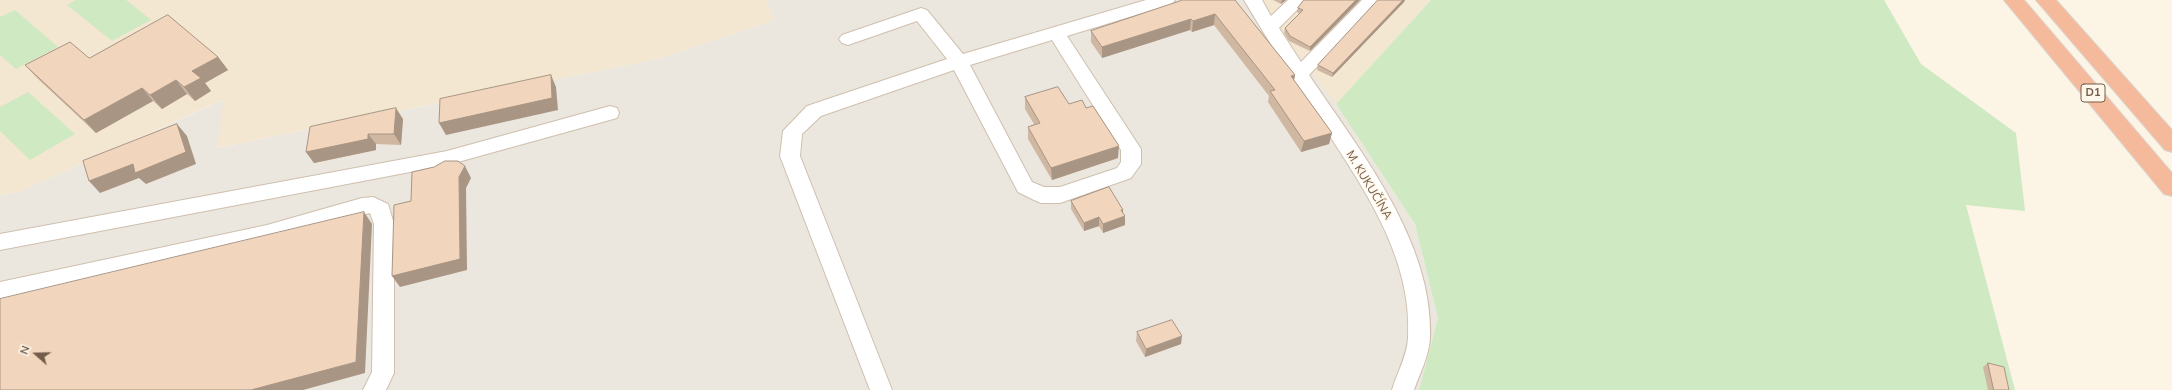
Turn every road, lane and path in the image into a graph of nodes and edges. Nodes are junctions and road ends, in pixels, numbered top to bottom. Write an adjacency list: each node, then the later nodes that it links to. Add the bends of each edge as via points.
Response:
1 (1166, 0): 8 (street)
2 (1253, 0): 7 (street, M. KUKUČÍNA)
3 (1298, 0): 7 (street)
4 (1372, 0): 11 (street)
5 (2013, 0): 14 (highway, D1)
6 (2045, 0): 13 (highway, D1)
7 (1270, 27): 11 (street, M. KUKUČÍNA)
8 (1056, 33): 10 (street); 10 (street, via 1131,149 1131,164 1124,173 1060,195 1041,195 1025,188)
9 (848, 39): 10 (street, via 921,14)
10 (959, 62): 18 (street, via 814,111 793,131 790,156)
11 (1300, 73): 19 (street, M. KUKUČÍNA, via 1392,223 1408,262 1419,322 1419,340)
12 (610, 113): 15 (street, via 447,158)
13 (2172, 144)
14 (2172, 188)
15 (0, 242)
16 (0, 291): 17 (street, via 236,241 362,206 374,205 381,210 384,224 384,350 382,373)
17 (374, 390)
18 (881, 390)
19 (1404, 390)

